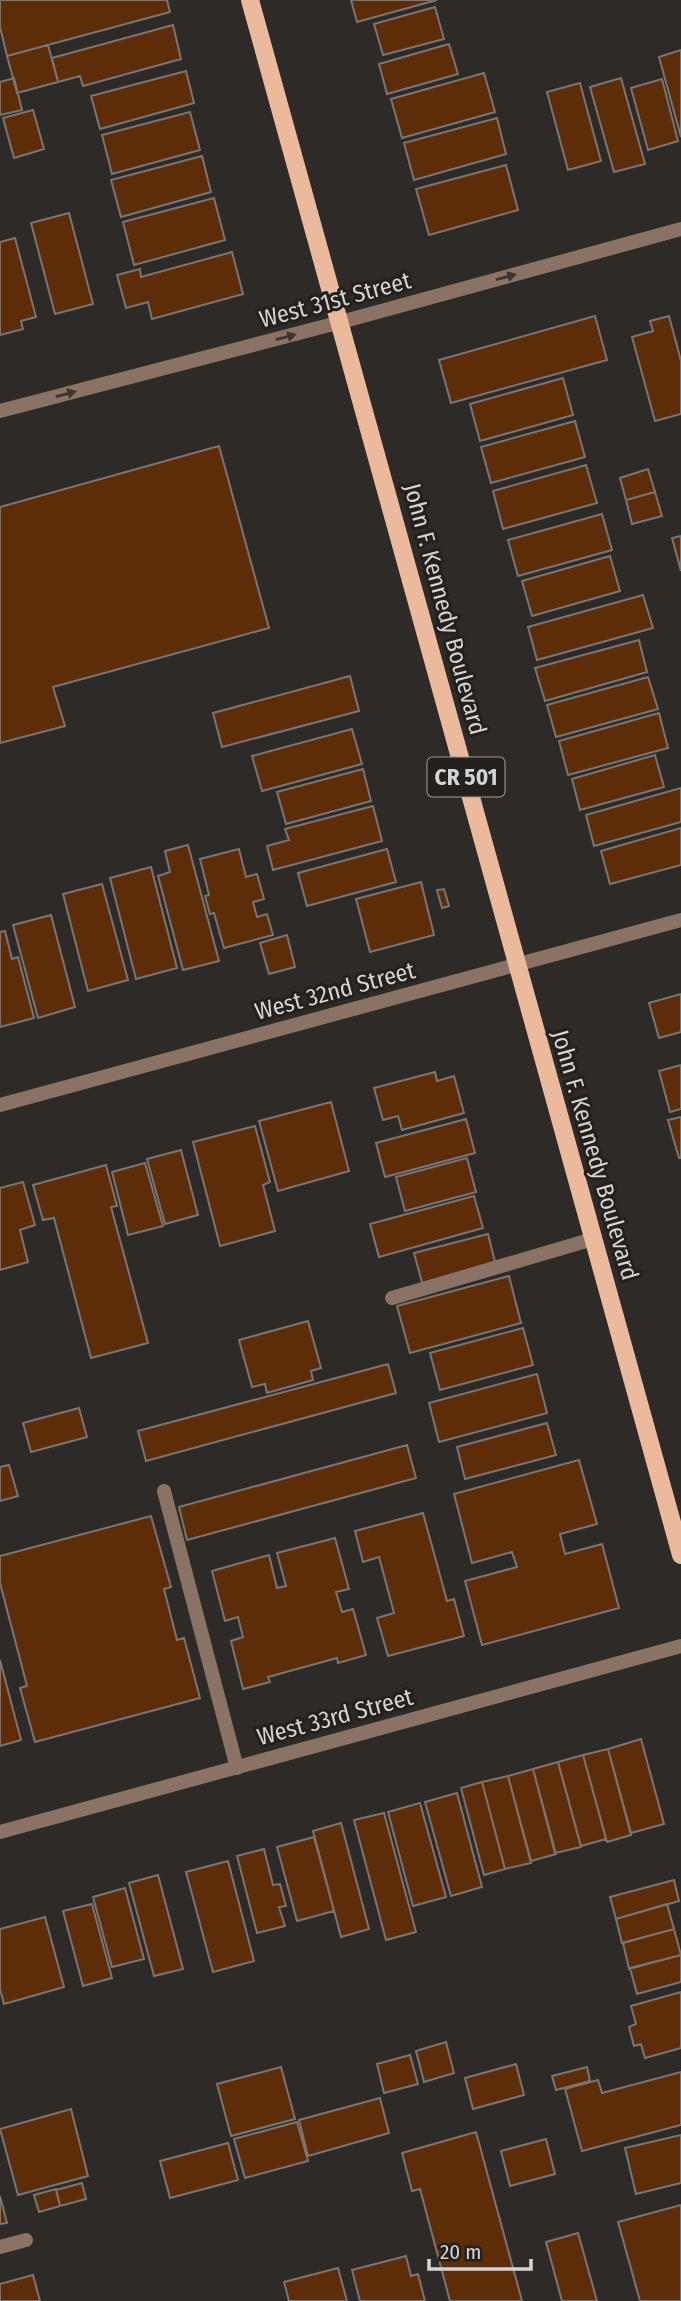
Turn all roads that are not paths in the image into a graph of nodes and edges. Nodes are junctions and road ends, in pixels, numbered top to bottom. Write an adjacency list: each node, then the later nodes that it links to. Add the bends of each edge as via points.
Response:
1 (250, 0): 3 (main road, John F. Kennedy Boulevard / CR 501)
2 (681, 229): 3 (street, West 31st Street, one-way to 2)
3 (341, 322): 4 (street, West 31st Street, one-way to 3); 6 (main road, John F. Kennedy Boulevard / CR 501)
4 (0, 411)
5 (681, 920): 6 (street, West 32nd Street)
6 (517, 965): 7 (street, West 32nd Street); 8 (main road, John F. Kennedy Boulevard / CR 501)
7 (0, 1105)
8 (593, 1240): 9 (street); 11 (main road, John F. Kennedy Boulevard / CR 501)
9 (392, 1297)
10 (164, 1491): 13 (street)
11 (681, 1555)
12 (681, 1646): 13 (street, West 33rd Street)
13 (237, 1768): 14 (street, West 33rd Street)
14 (0, 1832)
15 (26, 2240): 16 (street)
16 (0, 2247)

